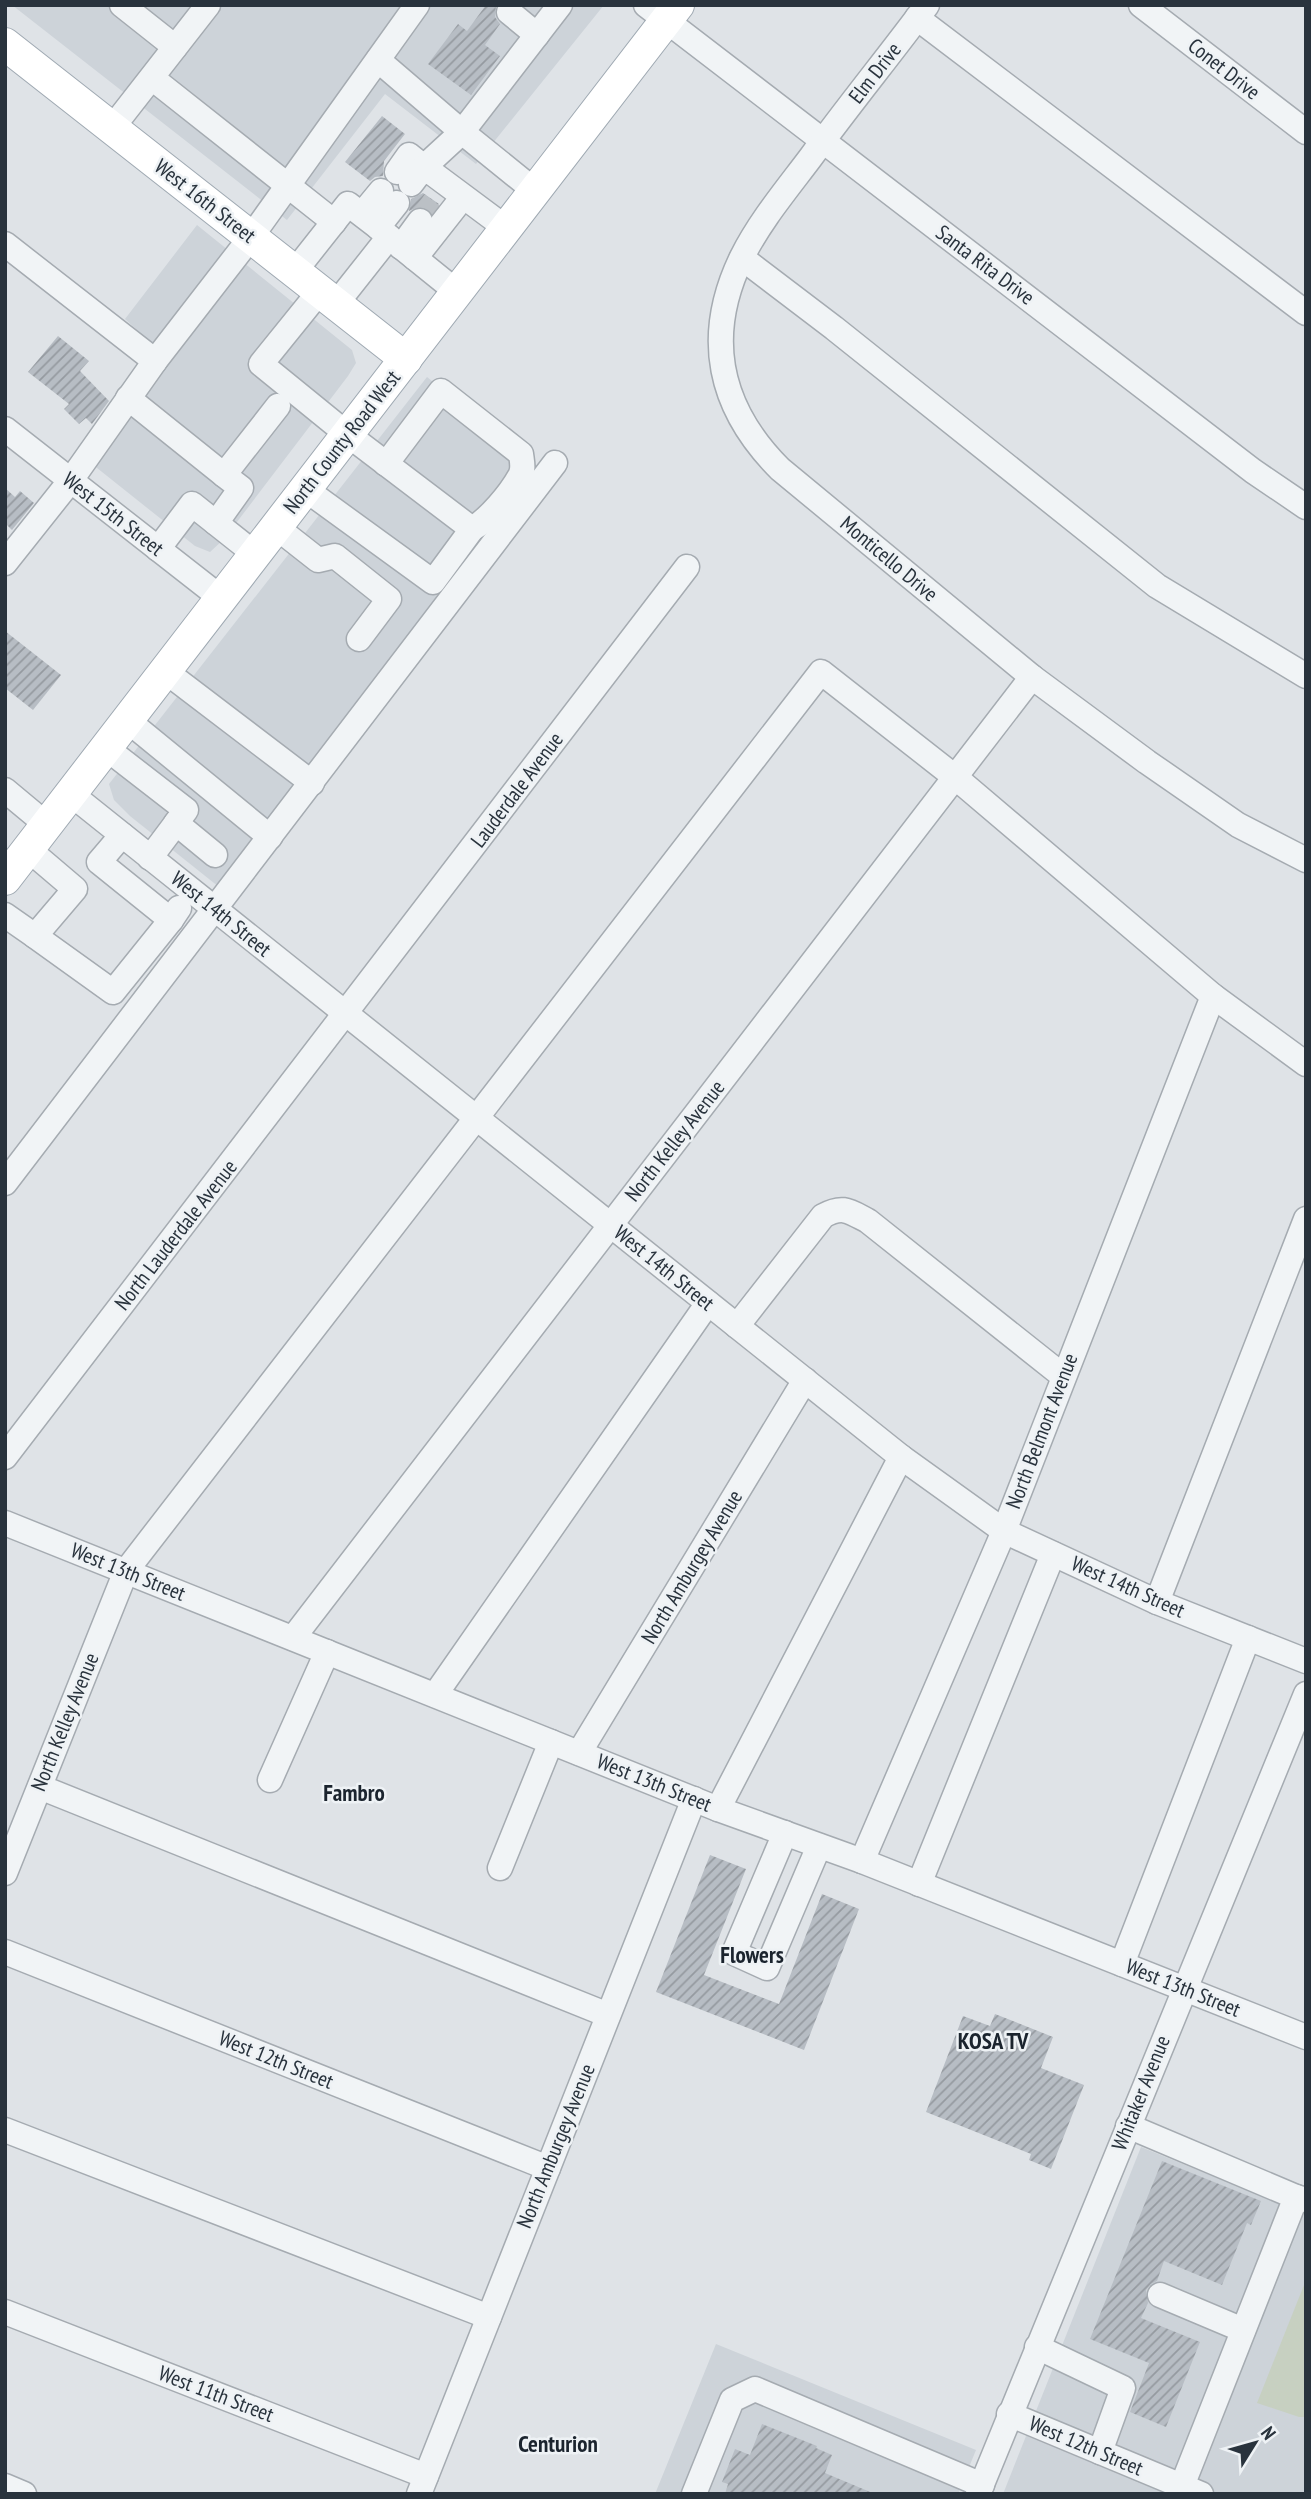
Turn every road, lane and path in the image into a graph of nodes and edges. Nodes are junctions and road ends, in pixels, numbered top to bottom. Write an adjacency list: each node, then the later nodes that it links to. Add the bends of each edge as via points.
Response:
1 (122, 5): 11 (street)
2 (208, 5): 11 (street)
3 (416, 5): 12 (street)
4 (560, 5): 9 (street)
5 (1142, 5): 16 (street, Conet Drive)
6 (664, 10): 17 (street, Santa Rita Drive); 20 (main road, North County Road West)
7 (509, 12): 9 (street)
8 (922, 12): 17 (street, Elm Drive); 31 (street)
9 (537, 35): 15 (street)
10 (5, 44): 14 (main road, West 16th Street)
11 (176, 47): 13 (street)
12 (378, 60): 15 (street); 19 (street)
13 (152, 78): 14 (street); 19 (street)
14 (112, 128): 25 (main road, West 16th Street)
15 (462, 132): 18 (street); 20 (street)
16 (1306, 132)
17 (822, 141): 27 (street, Monticello Drive); 43 (street, Santa Rita Drive)
18 (402, 183): 21 (street); 24 (street)
19 (287, 186): 22 (street); 25 (street)
20 (535, 191): 23 (main road, North County Road West)
21 (441, 201): 23 (street); 24 (street); 24 (street)
22 (334, 222): 24 (street, via 348,204); 28 (street)
23 (506, 229): 29 (main road, North County Road West)
24 (389, 236): 29 (street); 30 (street)
25 (251, 237): 28 (main road, West 16th Street); 33 (street)
26 (5, 244): 33 (street)
27 (742, 258): 54 (street, via 1157,586); 55 (street, Monticello Drive, via 727,299 721,344 723,373 743,426 780,470)
28 (295, 271): 30 (main road, West 16th Street)
29 (457, 292): 32 (main road, North County Road West)
30 (328, 298): 32 (main road, West 16th Street); 37 (street, via 261,363)
31 (1306, 313)
32 (406, 359): 37 (main road, North County Road West)
33 (155, 360): 34 (street)
34 (128, 398): 40 (street); 41 (street)
35 (278, 406): 40 (street)
36 (5, 429): 41 (street, West 15th Street)
37 (347, 435): 39 (street); 42 (main road, North County Road West)
38 (555, 463): 59 (street)
39 (386, 464): 46 (street); 46 (street, via 441,391 521,454 520,475 485,521)
40 (224, 475): 44 (street, via 241,488)
41 (71, 480): 47 (street, West 15th Street); 49 (street)
42 (305, 489): 45 (main road, North County Road West); 46 (street, via 433,582)
43 (1306, 508)
44 (216, 523): 47 (street, via 192,504); 48 (street)
45 (276, 527): 48 (main road, North County Road West); 52 (street, via 318,560 335,556 389,599)
46 (472, 529)
47 (158, 549): 51 (street, West 15th Street)
48 (255, 554): 51 (main road, North County Road West)
49 (5, 564)
50 (687, 567): 78 (street, Lauderdale Avenue)
51 (221, 598): 53 (main road, North County Road West)
52 (359, 639)
53 (165, 671): 56 (main road, North County Road West); 59 (street)
54 (1306, 676)
55 (1032, 677): 58 (street, North Kelley Avenue); 68 (street, Monticello Drive, via 1238,825)
56 (127, 720): 57 (main road, North County Road West); 65 (street)
57 (106, 748): 61 (main road, North County Road West); 62 (street, via 186,810)
58 (954, 777): 77 (street); 80 (street, North Kelley Avenue, via 821,672); 83 (street, North Kelley Avenue)
59 (312, 783): 65 (street)
60 (5, 790): 64 (street)
61 (71, 794): 63 (street, West 14th Street); 64 (main road, North County Road West)
62 (176, 823): 66 (street); 67 (street)
63 (122, 835): 67 (street, West 14th Street); 69 (street)
64 (38, 837): 70 (main road, North County Road West); 71 (street)
65 (270, 837): 73 (street)
66 (215, 855)
67 (150, 858): 72 (street, West 14th Street)
68 (1306, 860)
69 (106, 868): 71 (street); 75 (street)
70 (5, 879)
71 (75, 889): 76 (street)
72 (192, 891): 73 (street, West 14th Street); 75 (street)
73 (214, 909): 78 (street, West 14th Street); 81 (street)
74 (5, 915): 76 (street)
75 (168, 923): 76 (street, via 113,992)
76 (35, 936)
77 (1213, 996): 79 (street); 86 (street, North Belmont Avenue)
78 (346, 1014): 80 (street, West 14th Street); 88 (street, North Lauderdale Avenue)
79 (1306, 1064)
80 (476, 1117): 83 (street, West 14th Street); 93 (street, North Kelley Avenue)
81 (10, 1167)
82 (1306, 1219): 94 (street)
83 (610, 1225): 84 (street, West 14th Street); 95 (street, North Kelley Avenue)
84 (708, 1303): 85 (street, West 14th Street); 100 (street)
85 (737, 1325): 86 (street, via 823,1216 846,1209); 87 (street, West 14th Street)
86 (1063, 1376): 91 (street, North Belmont Avenue)
87 (805, 1380): 89 (street, West 14th Street); 102 (street, North Amburgey Avenue)
88 (5, 1457)
89 (901, 1457): 91 (street, West 14th Street); 106 (street)
90 (5, 1523): 93 (street, West 13th Street)
91 (1004, 1531): 92 (street, West 14th Street); 109 (street, North Belmont Avenue)
92 (1053, 1554): 94 (street, West 14th Street); 112 (street)
93 (126, 1571): 95 (street, West 13th Street); 104 (street, North Kelley Avenue)
94 (1157, 1602): 96 (street, West 14th Street)
95 (293, 1638): 97 (street, West 13th Street)
96 (1248, 1638): 98 (street, West 14th Street); 114 (street)
97 (327, 1652): 100 (street, West 13th Street); 103 (street)
98 (1306, 1661)
99 (1306, 1693): 115 (street, Whitaker Avenue)
100 (435, 1695): 101 (street, West 13th Street)
101 (551, 1742): 102 (street, West 13th Street); 110 (street)
102 (579, 1753): 105 (street, West 13th Street)
103 (270, 1780)
104 (40, 1787): 111 (street, North Kelley Avenue); 116 (street)
105 (694, 1799): 106 (street, West 13th Street); 116 (street, North Amburgey Avenue)
106 (718, 1809): 107 (street, West 13th Street)
107 (785, 1833): 108 (street, West 13th Street); 108 (street, via 734,1953 767,1968)
108 (819, 1846): 109 (street, West 13th Street)
109 (862, 1861): 112 (street, West 13th Street)
110 (500, 1868)
111 (5, 1872)
112 (919, 1884): 114 (street, West 13th Street)
113 (5, 1952): 120 (street, West 12th Street)
114 (1122, 1964): 115 (street, West 13th Street)
115 (1185, 1989): 117 (street, West 13th Street); 118 (street, Whitaker Avenue)
116 (608, 2015): 120 (street, North Amburgey Avenue)
117 (1306, 2037)
118 (1128, 2126): 121 (street); 126 (street, Whitaker Avenue)
119 (5, 2130): 124 (street)
120 (548, 2168): 124 (street, North Amburgey Avenue)
121 (1301, 2199): 125 (street)
122 (1160, 2295): 125 (street)
123 (5, 2312): 129 (street, West 11th Street)
124 (489, 2317): 129 (street, North Amburgey Avenue)
125 (1243, 2330): 132 (street)
126 (1037, 2347): 127 (street, Whitaker Avenue); 128 (street, via 1123,2388)
127 (1009, 2414): 128 (street, West 12th Street); 131 (street, Whitaker Avenue)
128 (1100, 2452): 132 (street, West 12th Street)
129 (423, 2485)
130 (5, 2486): 133 (street)
131 (980, 2489): 134 (street, via 755,2389 732,2400)
132 (1191, 2490)
133 (24, 2494)
134 (694, 2494)

